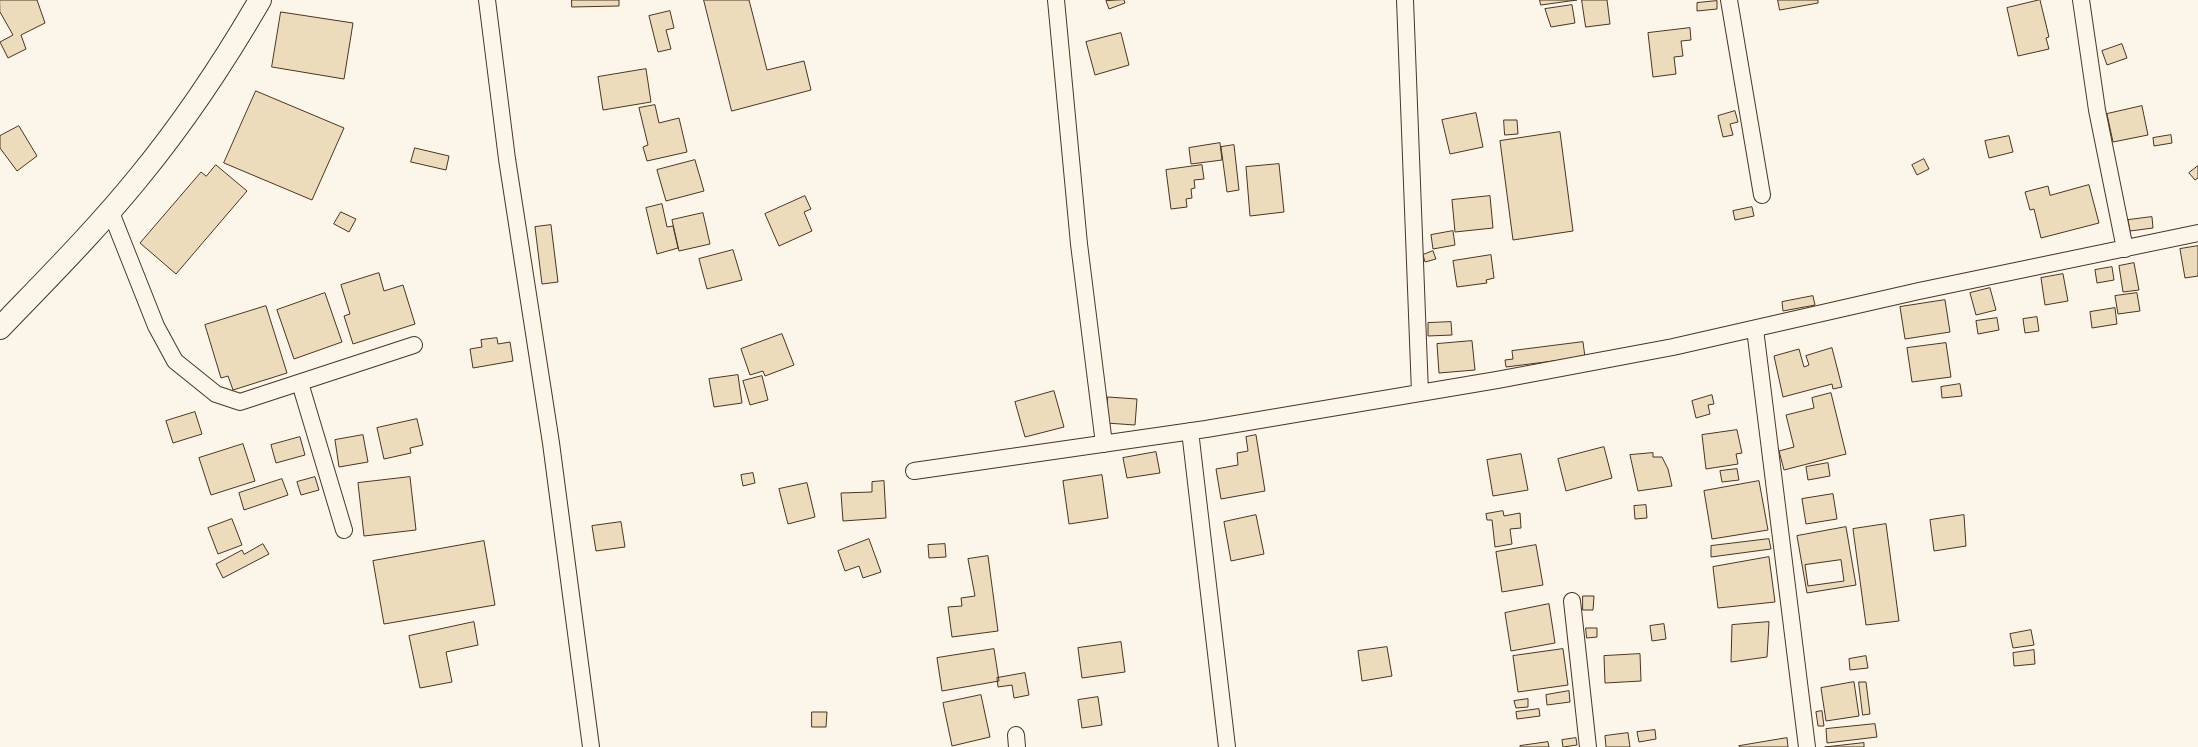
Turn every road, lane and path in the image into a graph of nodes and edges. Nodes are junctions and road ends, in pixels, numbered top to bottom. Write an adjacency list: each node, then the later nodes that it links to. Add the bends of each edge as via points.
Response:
1 (260, 0): 8 (street, via 194,106)
2 (486, 0): 21 (street, via 506,159 551,443)
3 (1056, 0): 17 (street, via 1079,244)
4 (1405, 0): 15 (street)
5 (1729, 0): 7 (street)
6 (2081, 0): 10 (street, via 2097,110)
7 (1762, 195)
8 (110, 210): 11 (street); 14 (street, via 156,326 175,360 216,394 240,402)
9 (2198, 234): 10 (street)
10 (2124, 248): 12 (street)
11 (0, 328)
12 (1755, 329): 15 (street, via 1673,347); 24 (street)
13 (414, 345): 14 (street)
14 (300, 383): 19 (street)
15 (1420, 393): 16 (street)
16 (1190, 431): 17 (street); 22 (street)
17 (1104, 444): 18 (street)
18 (914, 471)
19 (344, 530)
20 (1572, 601): 23 (street)
21 (591, 747)
22 (1227, 747)
23 (1588, 747)
24 (1807, 747)

